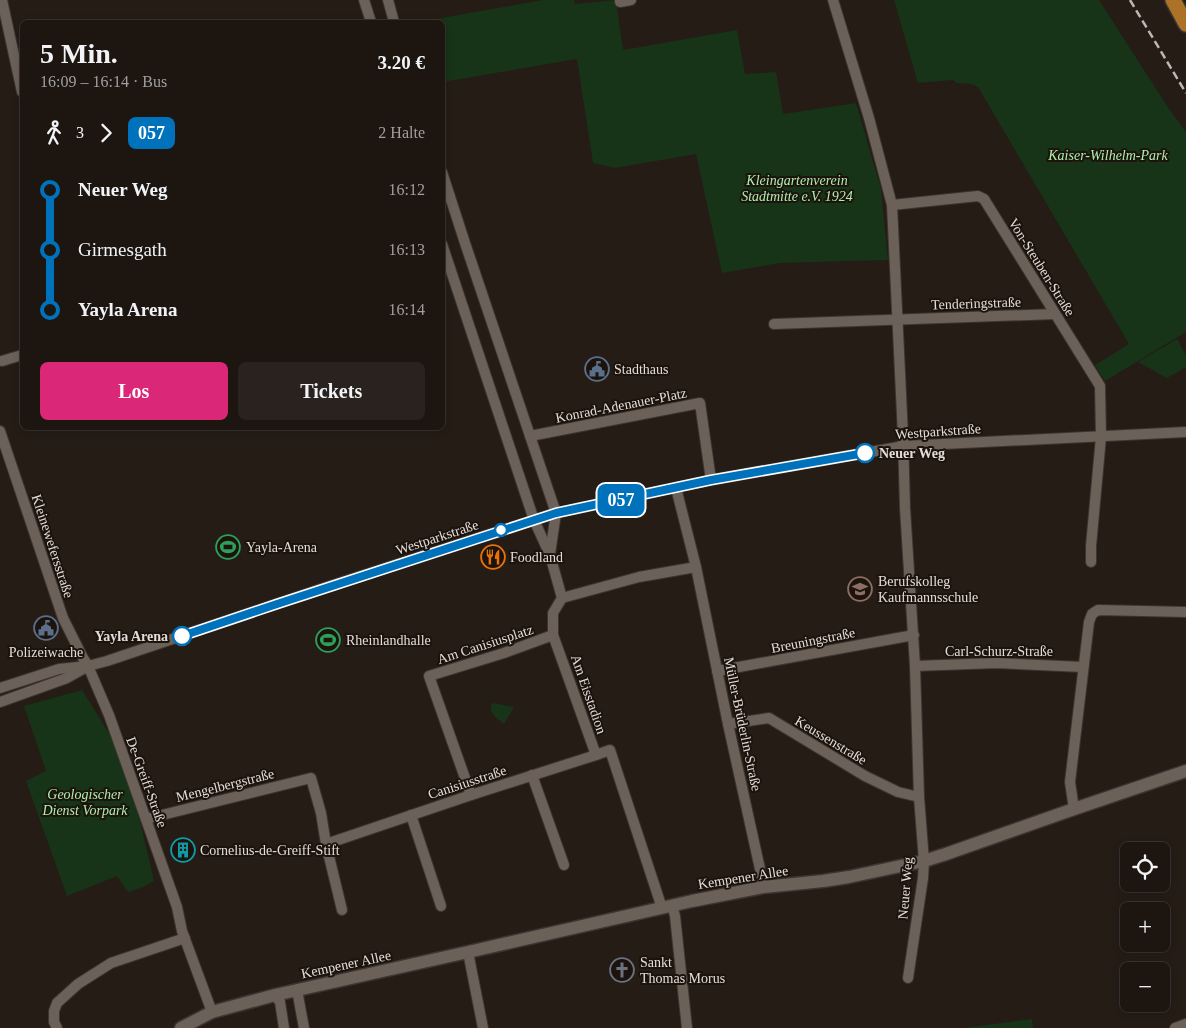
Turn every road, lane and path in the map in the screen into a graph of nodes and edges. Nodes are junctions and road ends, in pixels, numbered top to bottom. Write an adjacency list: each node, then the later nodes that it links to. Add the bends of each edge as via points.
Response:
1 (2, 0): 9 (street)
2 (364, 0): 6 (street)
3 (388, 0): 7 (street)
4 (833, 0): 11 (street, Neuer Weg)
5 (1179, 6): 8 (main road)
6 (370, 20)
7 (393, 20)
8 (1186, 24)
9 (20, 83)
10 (445, 181): 20 (street)
11 (892, 205): 13 (street, Von-Steuben-Straße, via 978,196 984,199); 14 (street, Neuer Weg)
12 (445, 253): 26 (street)
13 (1055, 314): 14 (street, Tenderingstraße); 21 (street, Von-Steuben-Straße, via 1100,386)
14 (898, 320): 15 (street); 22 (street, Neuer Weg)
15 (774, 324)
16 (20, 356): 17 (street)
17 (2, 360)
18 (0, 431): 34 (street, Kleinewefersstraße, via 62,618)
19 (1186, 432): 21 (street, Westparkstraße)
20 (530, 436): 23 (street, Konrad-Adenauer-Platz, via 700,403); 25 (street)
21 (1101, 437): 22 (street, Westparkstraße); 28 (street)
22 (904, 446): 23 (street, Westparkstraße); 33 (street, Neuer Weg)
23 (711, 480): 24 (street, Westparkstraße)
24 (676, 488): 25 (street, Westparkstraße); 29 (street, Müller-Brüderlin-Straße)
25 (556, 513): 26 (street, Westparkstraße); 27 (street)
26 (534, 520): 27 (street); 34 (street, Westparkstraße)
27 (550, 555): 30 (street)
28 (1092, 562)
29 (696, 567): 30 (street, via 638,577); 37 (street, Müller-Brüderlin-Straße)
30 (562, 598): 32 (street, Am Eisstadion, via 553,613)
31 (1186, 612): 36 (street, via 1098,610 1089,622)
32 (553, 635): 41 (street, Am Eisstadion); 44 (street, Am Canisiusplatz, via 429,676)
33 (914, 635): 35 (street, Neuer Weg); 37 (street, Breuningstraße)
34 (88, 666): 38 (street, Westparkstraße, via 59,669); 39 (street, Westparkstraße, via 67,678); 48 (street, De-Greiff-Straße)
35 (915, 666): 36 (street, Carl-Schurz-Straße, via 997,662); 45 (street, Neuer Weg)
36 (1083, 667): 46 (street, via 1070,782)
37 (717, 671): 40 (street, Müller-Brüderlin-Straße)
38 (0, 688)
39 (0, 702)
40 (728, 724): 45 (street, Keussenstraße, via 769,718 865,776 898,792); 52 (street, Müller-Brüderlin-Straße)
41 (596, 755): 43 (street, Canisiusstraße); 54 (street, Am Eisstadion, via 610,750)
42 (1186, 771): 46 (street, Kempener Allee)
43 (532, 775): 44 (street, Canisiusstraße); 51 (street)
44 (471, 795): 47 (street, Canisiusstraße)
45 (919, 797): 50 (street, Neuer Weg)
46 (1074, 809): 50 (street, Kempener Allee)
47 (411, 815): 49 (street, Canisiusstraße); 53 (street)
48 (146, 819): 49 (street, Mengelbergstraße, via 311,778); 56 (street, De-Greiff-Straße)
49 (326, 844): 55 (street)
50 (924, 861): 52 (street, Kempener Allee, via 849,877); 58 (street, Neuer Weg)
51 (564, 865)
52 (764, 888): 54 (street, Kempener Allee)
53 (440, 906)
54 (667, 907): 57 (street, Kempener Allee); 68 (street, via 675,916)
55 (342, 910)
56 (185, 938): 61 (street, De-Greiff-Straße); 63 (street, via 111,963 78,984 57,1003 54,1011)
57 (468, 952): 59 (street, Kempener Allee); 67 (street)
58 (908, 978)
59 (297, 990): 60 (street, Kempener Allee); 66 (street, Kempener Allee)
60 (275, 995): 61 (street, Kempener Allee); 65 (street, via 280,1002)
61 (212, 1012): 64 (street, Kempener Allee)
62 (1186, 1024): 69 (street)
63 (57, 1028)
64 (181, 1028)
65 (284, 1028)
66 (304, 1028)
67 (483, 1028)
68 (687, 1028)
69 (1175, 1028)

